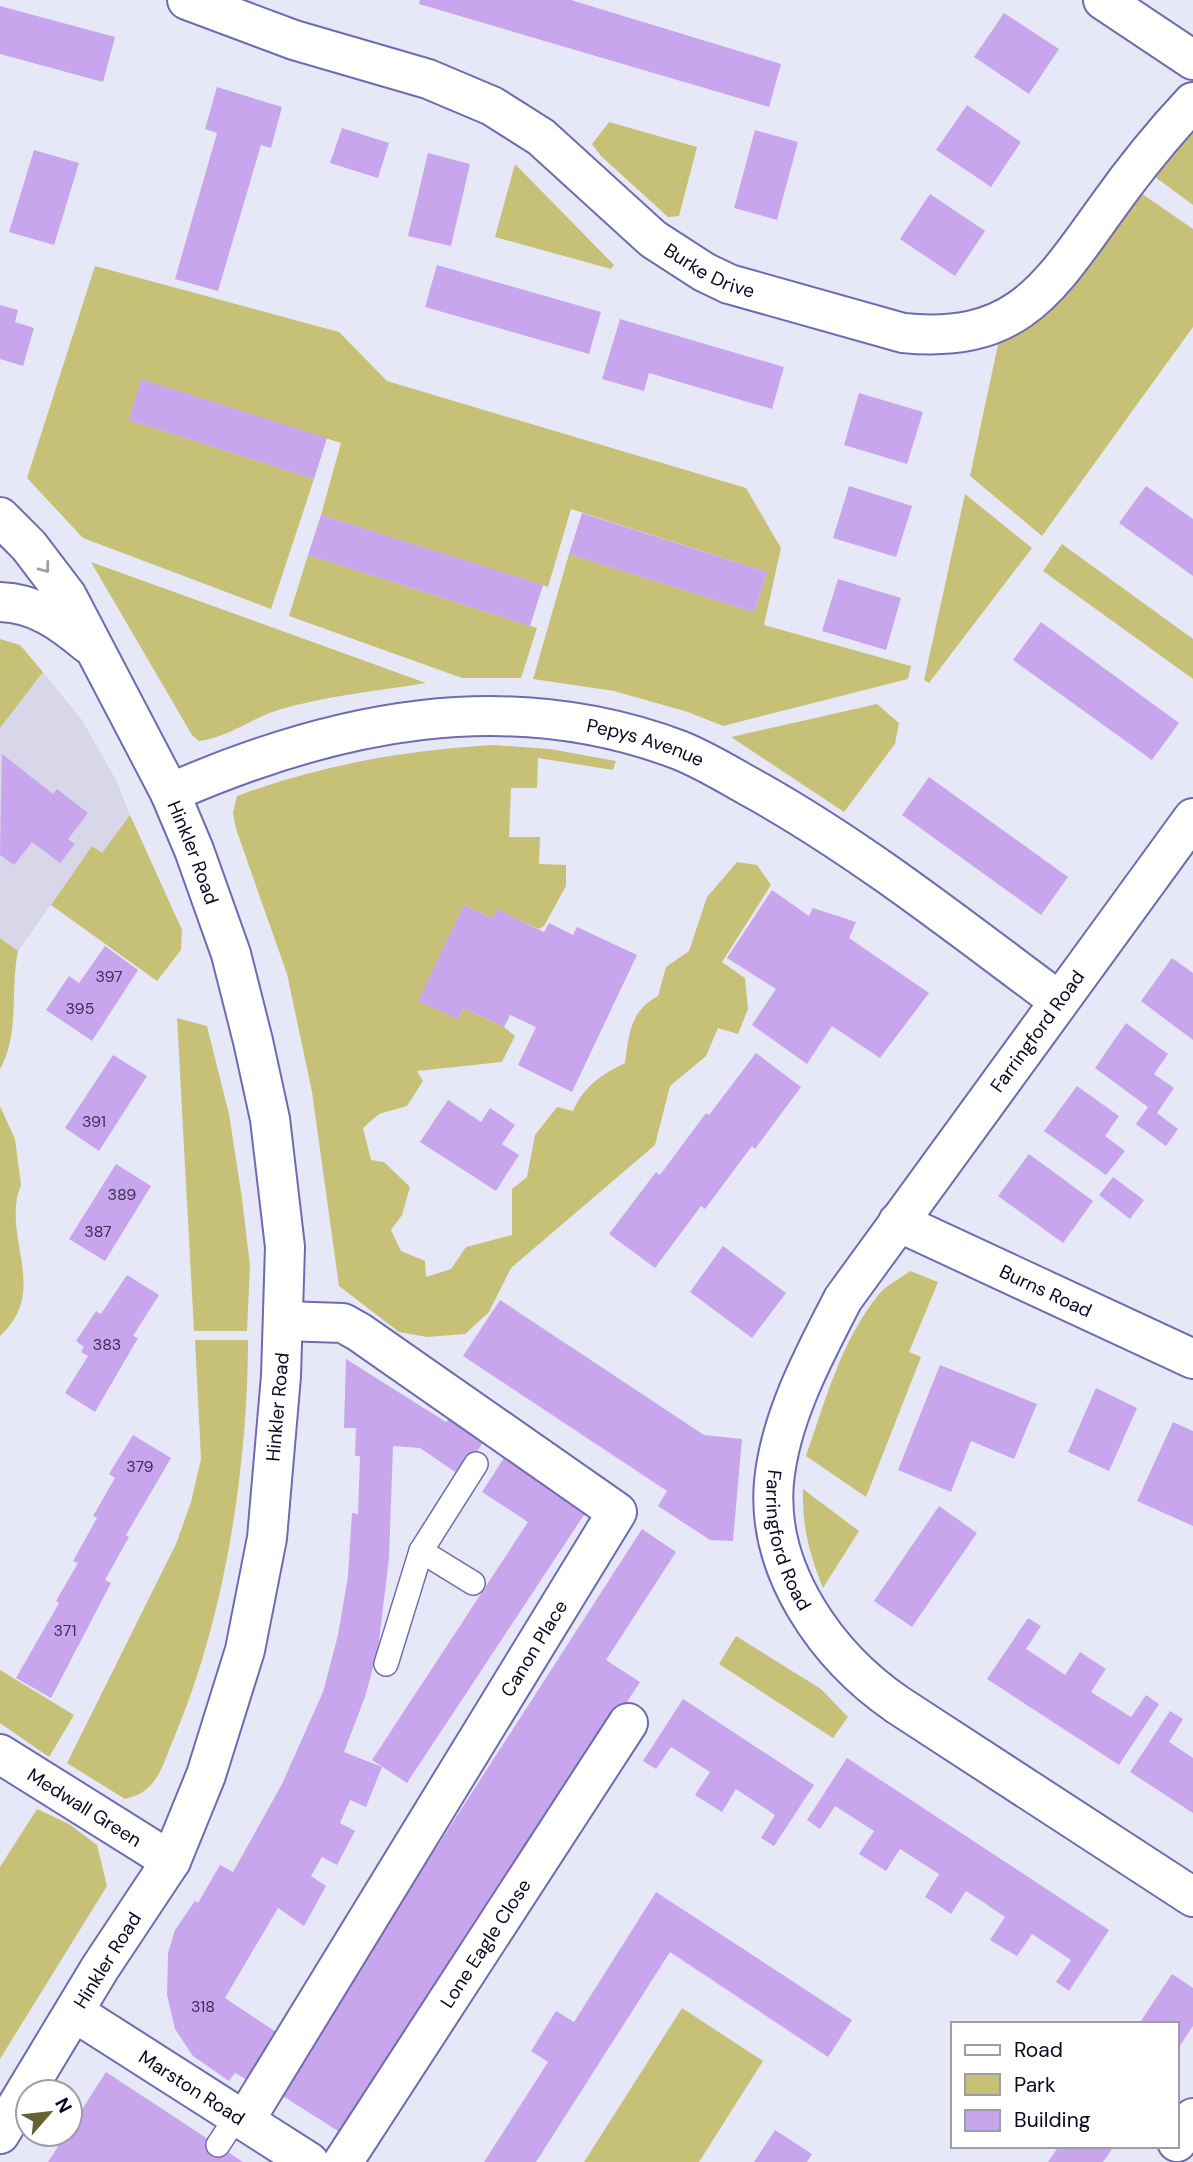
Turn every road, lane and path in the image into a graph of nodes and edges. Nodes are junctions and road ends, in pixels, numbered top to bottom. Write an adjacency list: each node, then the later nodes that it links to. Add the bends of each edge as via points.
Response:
1 (187, 0): 4 (street, Burke Drive, via 294,40 463,91 541,137 653,239 704,272 763,294 916,334 982,328 1026,307 1057,277 1138,164)
2 (1103, 0): 3 (street)
3 (1193, 60)
4 (1193, 102)
5 (0, 517): 7 (street, Hinkler Road, one-way to 7, via 67,596)
6 (0, 602): 7 (street, Hinkler Road, via 33,608 61,621)
7 (94, 650): 8 (street, Hinkler Road)
8 (170, 793): 10 (street, Pepys Avenue, via 277,750 376,727 474,714 519,715 603,727 682,751 779,804 848,848); 12 (street, Hinkler Road, via 231,954 270,1119 285,1247)
9 (1193, 818): 10 (street, Farringford Road)
10 (1059, 1001): 11 (street, Farringford Road)
11 (898, 1222): 13 (street, Burns Road); 21 (street, Farringford Road, via 843,1299 805,1377 779,1452 774,1483 776,1516 792,1578 826,1639 868,1684)
12 (283, 1321): 14 (street, Canon Place, via 343,1324); 20 (street, Hinkler Road, via 267,1538 245,1650 206,1775)
13 (1193, 1359)
14 (485, 1450): 15 (lane); 24 (street, Canon Place, via 617,1512)
15 (421, 1551): 16 (lane); 17 (lane)
16 (473, 1583)
17 (386, 1664)
18 (628, 1723): 28 (street, Lone Eagle Close)
19 (0, 1754): 20 (street, Medwall Green)
20 (171, 1861): 22 (street, Hinkler Road)
21 (1193, 1897)
22 (74, 2012): 24 (street, Marston Road); 25 (street, Hinkler Road)
23 (1193, 2118): 26 (street)
24 (233, 2127): 27 (street, Marston Road)
25 (0, 2134)
26 (1179, 2139)
27 (309, 2162)
28 (343, 2162)

